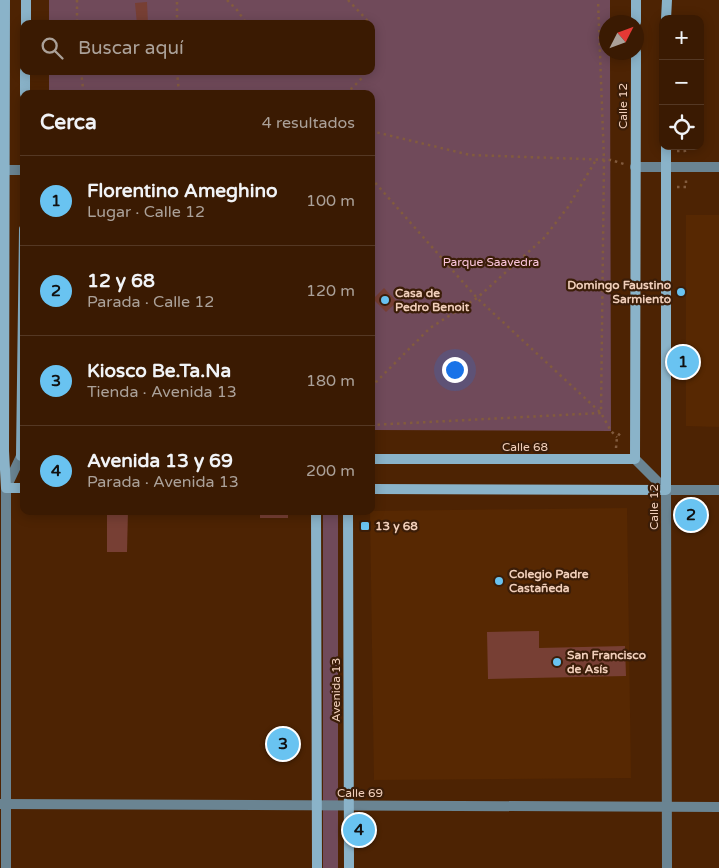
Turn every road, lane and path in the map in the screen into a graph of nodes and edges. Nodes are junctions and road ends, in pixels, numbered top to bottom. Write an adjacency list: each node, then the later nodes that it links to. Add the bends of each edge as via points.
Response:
1 (5, 0): 34 (main road)
2 (26, 0): 12 (main road)
3 (77, 0): 13 (path)
4 (177, 0): 14 (path)
5 (227, 0): 15 (path)
6 (348, 0): 16 (path)
7 (598, 0): 29 (path)
8 (636, 0): 10 (main road)
9 (666, 0): 11 (main road)
10 (636, 15)
11 (666, 15)
12 (26, 20)
13 (78, 20)
14 (177, 20)
15 (244, 20)
16 (367, 20)
17 (636, 60): 31 (main road, Calle 12)
18 (25, 75): 22 (main road)
19 (81, 75): 23 (path)
20 (177, 75): 24 (path)
21 (364, 75): 25 (path)
22 (25, 90)
23 (84, 90)
24 (179, 90)
25 (350, 90)
26 (375, 132): 28 (path, via 470,155)
27 (666, 150): 32 (main road, Calle 12)
28 (596, 160): 29 (path); 37 (path, via 568,207 544,238)
29 (604, 160): 30 (path); 39 (path)
30 (624, 164)
31 (635, 167): 32 (street); 41 (main road, Calle 12)
32 (666, 167): 33 (street); 50 (main road, Calle 12)
33 (719, 167)
34 (2, 170): 35 (street); 47 (main road)
35 (20, 170)
36 (375, 183): 37 (path)
37 (477, 298): 38 (path, via 430,328); 39 (path)
38 (375, 383)
39 (601, 413): 40 (path); 42 (path)
40 (375, 425)
41 (635, 434): 42 (path, via 624,428); 45 (main road, Calle 12)
42 (617, 437): 44 (path)
43 (375, 459): 44 (main road, Calle 68)
44 (616, 460): 45 (main road, Calle 68)
45 (635, 460): 50 (street)
46 (20, 461): 47 (street)
47 (3, 488): 48 (main road); 54 (street)
48 (20, 488)
49 (375, 489): 50 (main road)
50 (666, 490): 51 (street); 57 (street, Calle 12)
51 (719, 490)
52 (316, 515): 55 (main road, Avenida 13)
53 (348, 515): 56 (main road, Avenida 13)
54 (3, 804): 55 (street, Calle 69); 59 (street)
55 (316, 805): 56 (street, Calle 69); 60 (main road, Avenida 13)
56 (349, 806): 57 (street, Calle 69); 61 (main road, Avenida 13)
57 (666, 807): 58 (street, Calle 69); 62 (street, Calle 12)
58 (719, 807)
59 (6, 868)
60 (316, 868)
61 (349, 868)
62 (667, 868)

